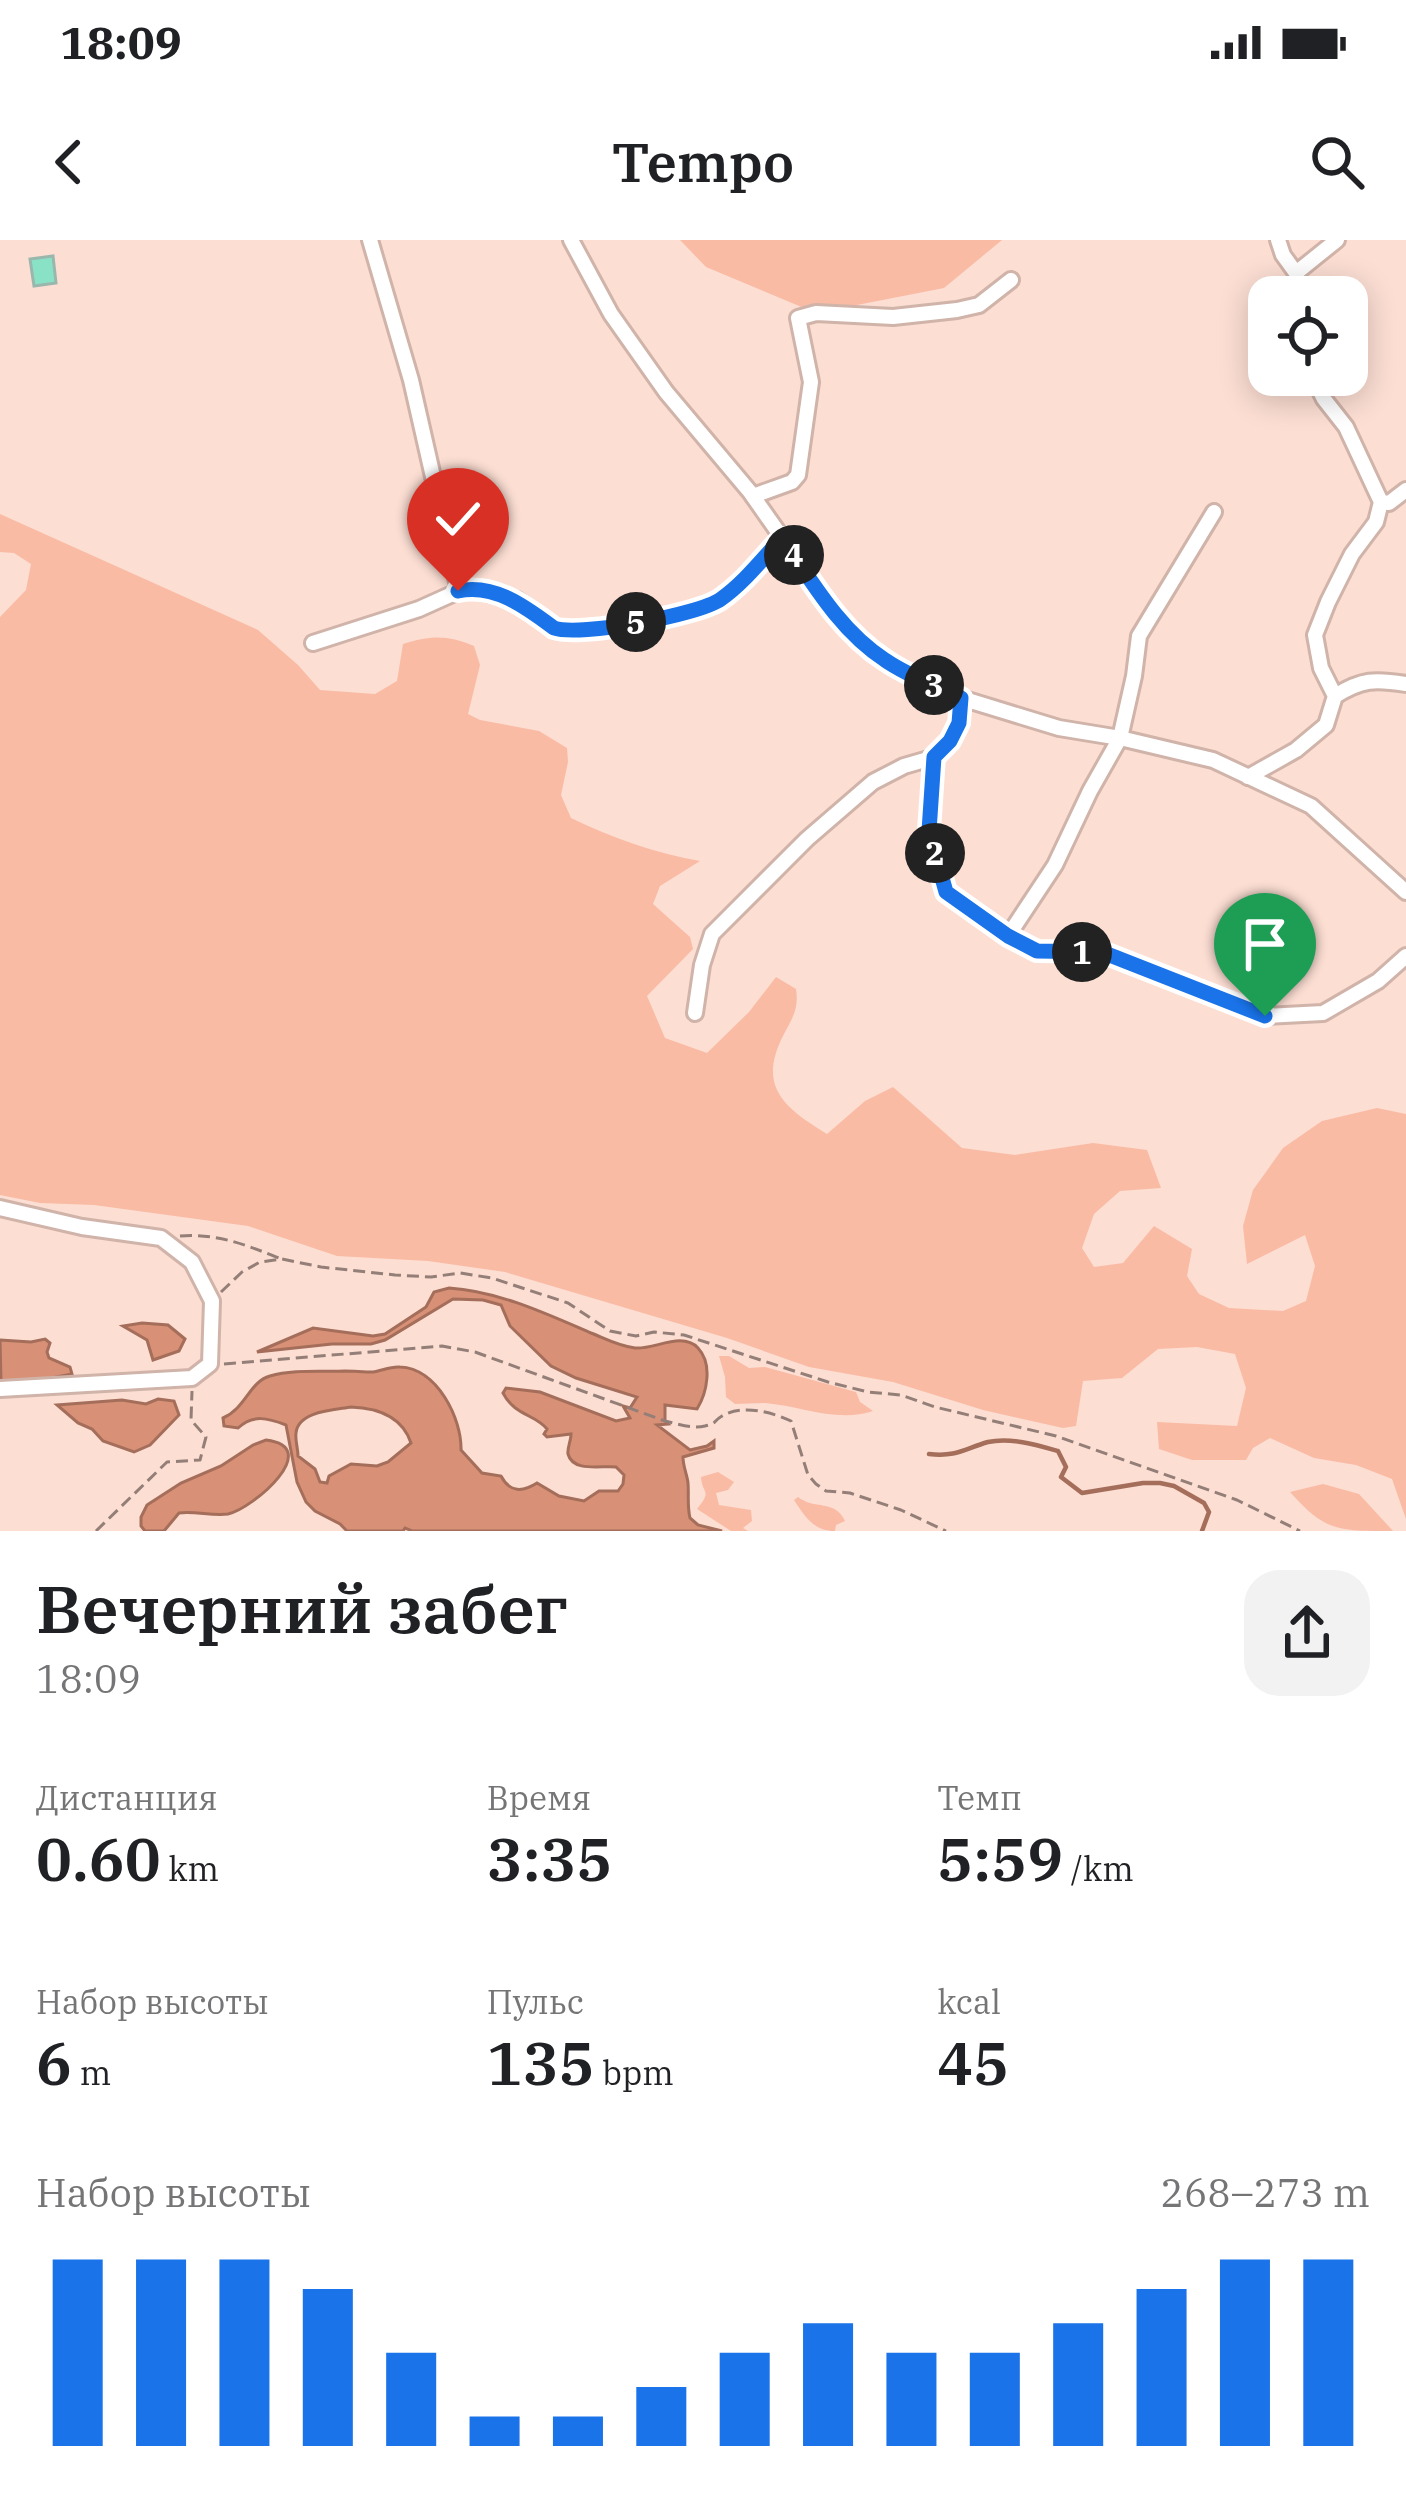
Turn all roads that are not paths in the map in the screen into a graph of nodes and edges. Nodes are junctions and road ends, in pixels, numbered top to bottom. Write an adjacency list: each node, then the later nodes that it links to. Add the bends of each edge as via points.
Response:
1 (370, 240): 14 (lane)
2 (571, 240): 10 (lane, via 665,392)
3 (1278, 240): 5 (lane)
4 (1337, 240): 5 (lane)
5 (1296, 273): 6 (lane)
6 (1296, 276)
7 (1010, 280): 10 (lane, via 980,305 957,310 799,318 811,382 798,475)
8 (1323, 396): 11 (lane)
9 (1406, 490): 11 (lane)
10 (753, 496): 13 (lane)
11 (1381, 502): 17 (lane, via 1315,635)
12 (1214, 512): 19 (lane, via 1139,636)
13 (782, 538): 14 (lane, via 719,601 619,625 561,631 517,600); 18 (lane, via 859,641)
14 (458, 591): 15 (lane)
15 (313, 643)
16 (1406, 684): 17 (lane, via 1376,679)
17 (1335, 696): 21 (lane, via 1326,725)
18 (961, 698): 19 (lane); 20 (lane, via 959,723)
19 (1120, 739): 21 (lane, via 1214,760); 23 (lane)
20 (934, 757): 23 (lane, via 929,831 946,892); 25 (lane, via 873,782 712,934)
21 (1248, 777): 22 (lane, via 1311,806)
22 (1406, 892)
23 (1008, 936): 24 (lane, via 1037,951 1102,952 1265,1016 1323,1013)
24 (1406, 956)
25 (694, 1012)
26 (0, 1208): 27 (lane, via 161,1238 192,1262 212,1301 210,1364 192,1378)
27 (0, 1389)

